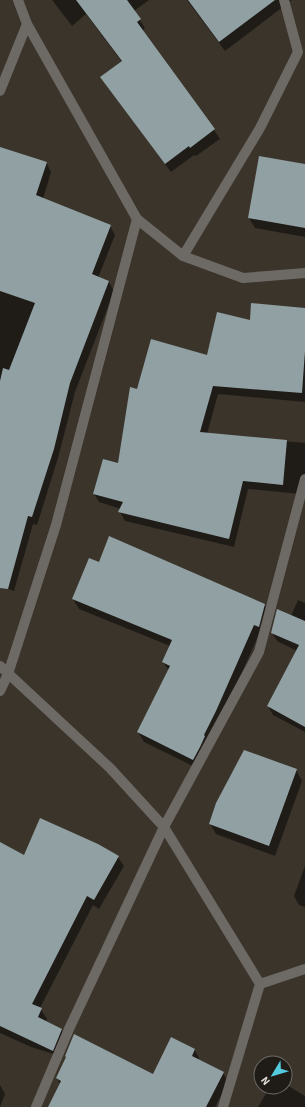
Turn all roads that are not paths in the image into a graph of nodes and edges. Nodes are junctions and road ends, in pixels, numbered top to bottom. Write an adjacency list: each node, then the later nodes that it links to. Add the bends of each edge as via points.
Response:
1 (18, 0): 3 (street)
2 (284, 0): 6 (street, via 298,52 260,128)
3 (27, 24): 4 (street); 5 (street)
4 (0, 90)
5 (137, 219): 6 (street); 10 (street, via 56,525)
6 (183, 256): 7 (street, via 243,278)
7 (305, 273)
8 (305, 479): 12 (street, via 259,652)
9 (0, 666): 10 (street)
10 (8, 674): 11 (street); 12 (street, via 110,768)
11 (0, 691)
12 (164, 827): 14 (street); 15 (street, via 68,1029)
13 (305, 970): 14 (street)
14 (260, 984): 16 (street)
15 (36, 1107)
16 (223, 1107)

